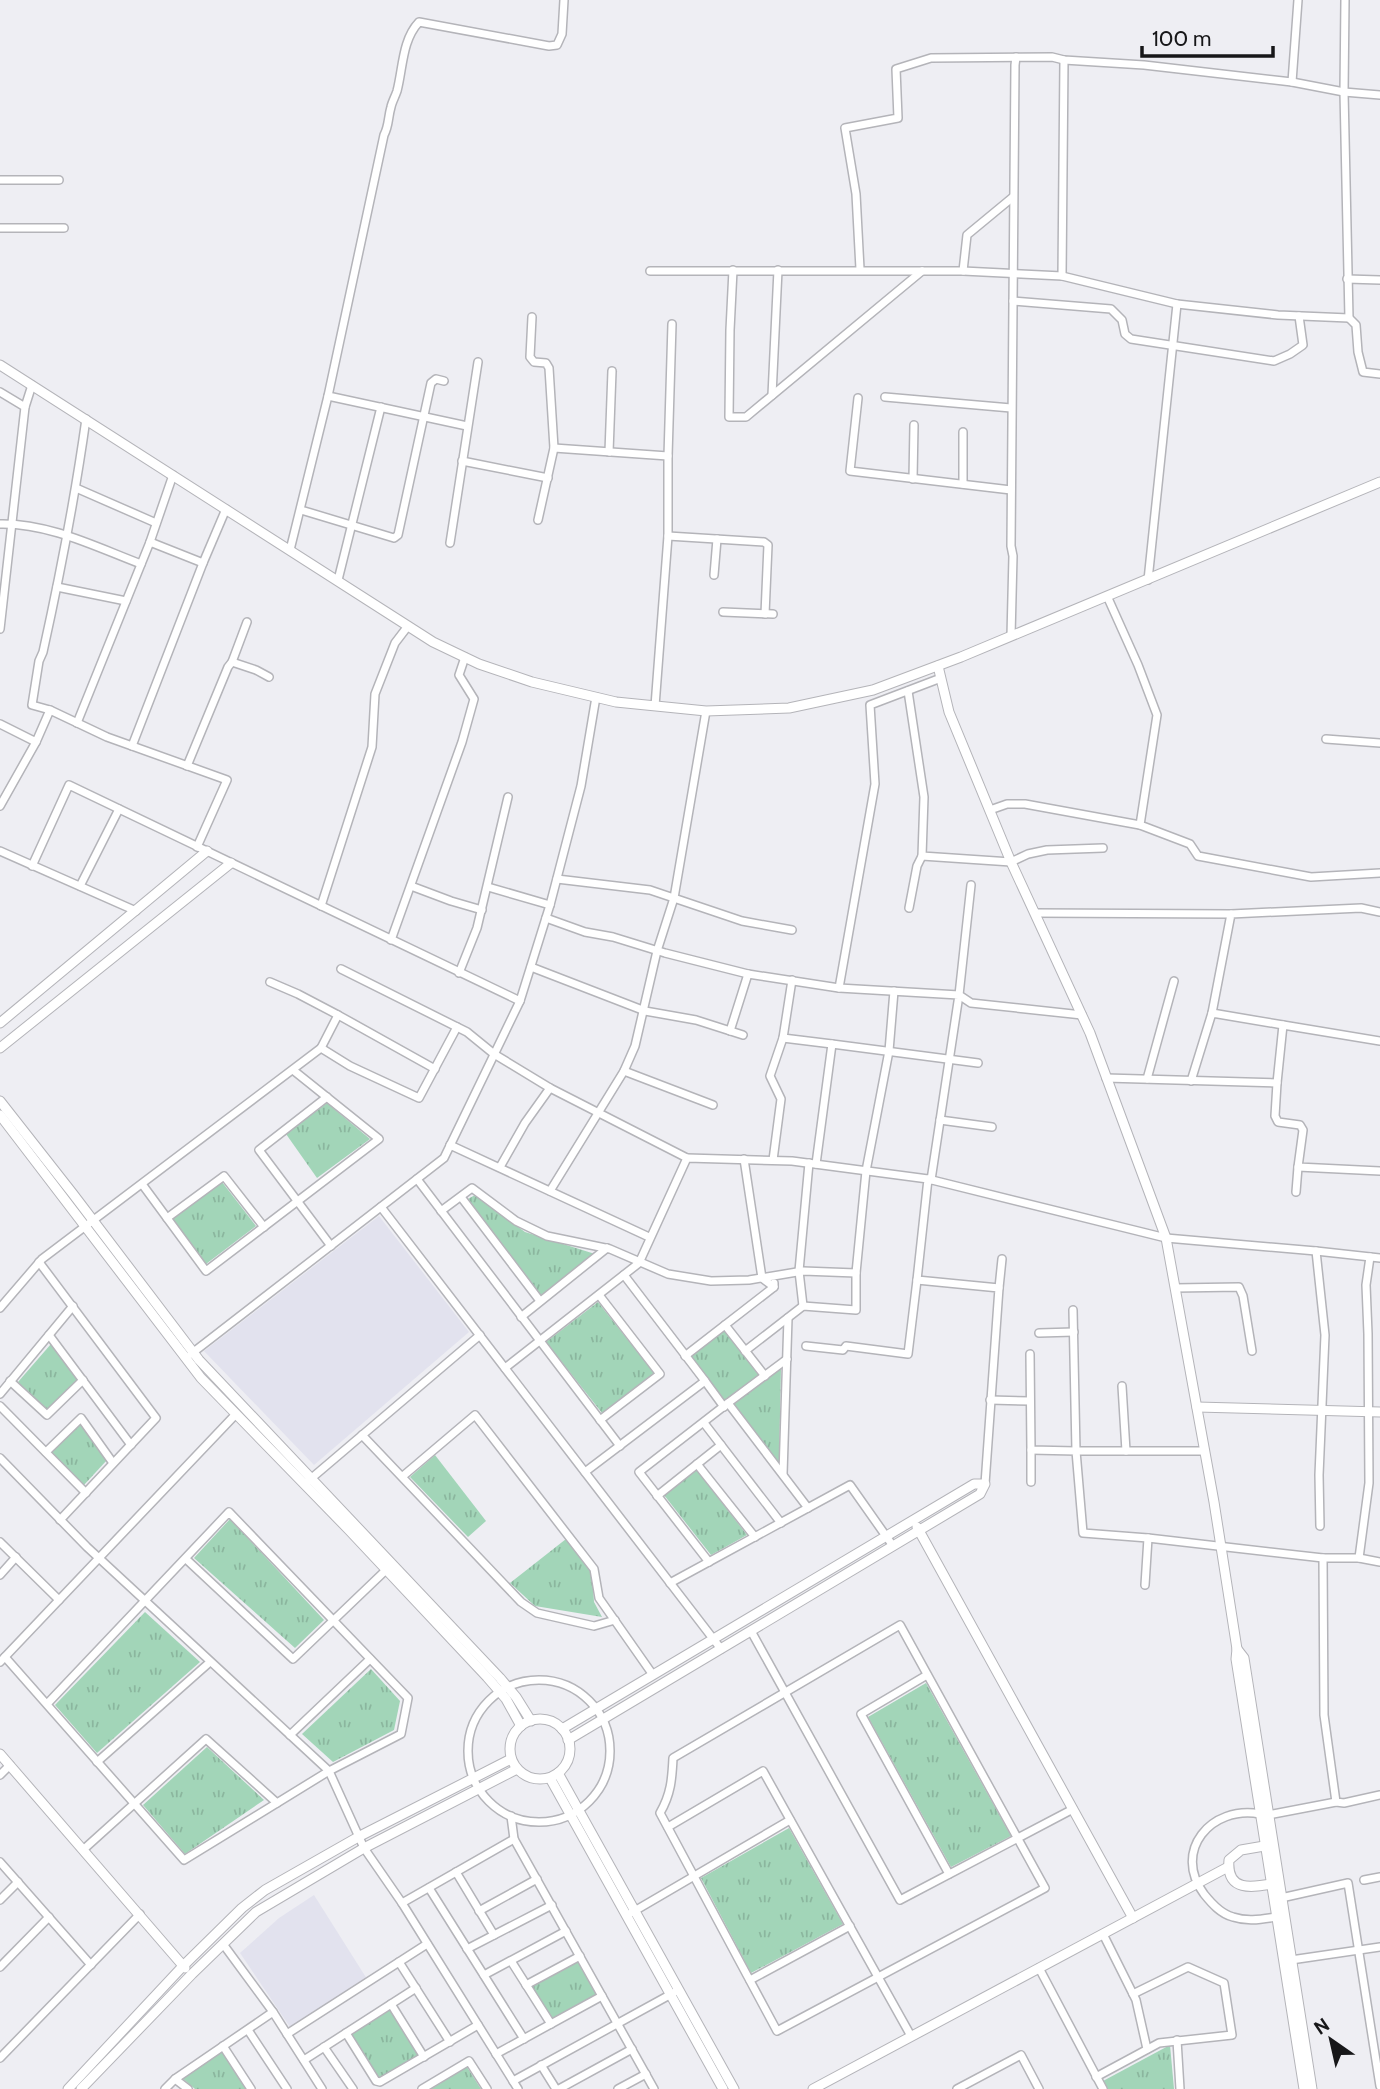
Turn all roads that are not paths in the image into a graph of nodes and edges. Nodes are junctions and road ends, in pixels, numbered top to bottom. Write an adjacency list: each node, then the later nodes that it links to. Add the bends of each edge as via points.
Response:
1 (564, 0): 39 (street, via 557,46 419,22 411,31)
2 (1297, 0): 6 (street)
3 (1345, 0): 7 (street)
4 (1016, 57): 5 (street); 11 (street); 14 (street, via 931,58 896,69 898,118 845,128 856,194)
5 (1064, 60): 6 (street); 21 (street)
6 (1292, 82): 7 (street)
7 (1345, 92): 8 (street); 22 (street)
8 (1380, 95)
9 (0, 180): 10 (street)
10 (59, 180)
11 (1013, 197): 19 (street, via 967,235); 20 (street)
12 (0, 228): 13 (street)
13 (64, 228)
14 (860, 269): 16 (street); 18 (street)
15 (733, 270): 16 (street); 17 (street); 38 (street, via 729,417 746,417)
16 (778, 270): 38 (street)
17 (650, 271)
18 (923, 271): 19 (street); 38 (street)
19 (963, 271): 20 (street)
20 (1013, 274): 21 (street); 24 (street)
21 (1062, 276): 25 (street)
22 (1347, 279): 23 (street); 28 (street)
23 (1380, 280)
24 (1013, 300): 30 (street, via 1111,309 1131,339); 44 (street)
25 (1177, 304): 26 (street); 30 (street)
26 (1299, 316): 28 (street); 30 (street, via 1303,345 1274,361)
27 (532, 317): 50 (street, via 530,357 548,365)
28 (1349, 318): 34 (street, via 1356,325 1363,372)
29 (672, 324): 52 (street)
30 (1172, 345): 79 (street)
31 (478, 362): 48 (street)
32 (0, 365): 36 (street)
33 (612, 371): 51 (street)
34 (1380, 374)
35 (444, 381): 45 (street, via 431,383)
36 (32, 385): 42 (street); 46 (street)
37 (0, 392): 42 (street)
38 (772, 395)
39 (328, 396): 43 (street); 62 (street)
40 (884, 397): 44 (street)
41 (858, 398): 56 (street, via 850,471)
42 (25, 407): 66 (street)
43 (381, 407): 45 (street); 67 (street)
44 (1011, 408): 60 (street)
45 (422, 416): 48 (street); 67 (street, via 398,535 394,538)
46 (86, 419): 54 (street); 59 (street)
47 (914, 425): 56 (street)
48 (467, 426): 53 (street)
49 (963, 432): 58 (street)
50 (554, 448): 51 (street); 55 (street)
51 (609, 452): 52 (street)
52 (667, 457): 69 (street)
53 (462, 461): 55 (street); 72 (street)
54 (173, 475): 61 (street); 64 (street)
55 (548, 478): 63 (street)
56 (913, 479): 58 (street)
57 (1380, 482): 79 (street)
58 (963, 484): 60 (street)
59 (76, 488): 64 (street); 68 (street)
60 (1011, 490): 87 (street)
61 (226, 509): 73 (street); 74 (street)
62 (301, 510): 67 (street); 73 (street)
63 (538, 520)
64 (156, 523): 71 (street)
65 (0, 524): 66 (street)
66 (12, 524): 68 (street); 76 (street)
67 (352, 526): 78 (street)
68 (67, 536): 75 (street); 80 (street)
69 (668, 536): 70 (street); 95 (street)
70 (717, 539): 77 (street); 83 (street, via 768,545 769,614)
71 (150, 542): 74 (street); 75 (street)
72 (450, 543)
73 (290, 550): 78 (street)
74 (203, 563): 103 (street)
75 (141, 564): 82 (street)
76 (3, 572): 86 (street)
77 (714, 575)
78 (338, 580): 85 (street)
79 (1148, 580): 81 (street)
80 (57, 587): 82 (street); 96 (street, via 32,705)
81 (1107, 596): 87 (street); 109 (street, via 1157,715)
82 (126, 601): 98 (street)
83 (723, 612)
84 (247, 622): 89 (street)
85 (408, 626): 88 (street); 125 (street, via 395,643 375,694 372,747)
86 (0, 629)
87 (1011, 636): 90 (street)
88 (466, 657): 94 (street, via 532,682); 120 (street, via 459,675 474,699)
89 (232, 662): 91 (street); 104 (street)
90 (938, 666): 92 (street); 97 (street, via 873,690 789,708)
91 (269, 677)
92 (941, 677): 93 (street); 108 (street, via 949,712)
93 (908, 691): 113 (street, via 923,797); 143 (street, via 870,705 875,784)
94 (596, 697): 95 (street); 118 (street, via 581,786)
95 (655, 706): 97 (street)
96 (50, 710): 98 (street); 101 (street)
97 (706, 710): 123 (street)
98 (77, 723): 103 (street)
99 (0, 724): 101 (street)
100 (1326, 739): 102 (street)
101 (36, 742): 106 (street)
102 (1380, 743)
103 (132, 746): 104 (street)
104 (187, 766): 111 (street, via 228,780)
105 (508, 797): 122 (street)
106 (0, 806)
107 (119, 809): 111 (street); 116 (street, via 69,785); 119 (street)
108 (990, 810): 109 (street, via 1025,804); 114 (street)
109 (1140, 825): 117 (street, via 1190,844 1198,856 1311,877)
110 (1103, 848): 114 (street, via 1047,850)
111 (202, 849): 115 (street); 128 (street)
112 (0, 851): 116 (street)
113 (922, 856): 114 (street); 126 (street)
114 (1012, 862): 130 (street)
115 (231, 863): 125 (street); 159 (street)
116 (32, 866): 119 (street)
117 (1380, 873)
118 (557, 879): 123 (street, via 649,890); 124 (street)
119 (80, 886): 128 (street)
120 (411, 886): 127 (street); 134 (street)
121 (971, 886): 145 (street)
122 (488, 887): 124 (street); 127 (street)
123 (674, 898): 133 (street, via 742,921); 135 (street)
124 (550, 905): 132 (street)
125 (321, 906): 134 (street)
126 (909, 908)
127 (482, 910): 138 (street)
128 (136, 911): 151 (street)
129 (1380, 912): 131 (street, via 1361,908)
130 (1035, 913): 131 (street); 150 (street)
131 (1231, 914): 148 (street)
132 (546, 918): 135 (street); 136 (street)
133 (792, 930)
134 (391, 940): 138 (street)
135 (657, 951): 139 (street); 147 (street)
136 (531, 967): 146 (street); 147 (street)
137 (341, 969): 153 (street)
138 (459, 972): 146 (street)
139 (748, 974): 140 (street); 154 (street)
140 (792, 980): 143 (street); 156 (street)
141 (1174, 981): 169 (street)
142 (270, 982): 149 (street)
143 (839, 988): 144 (street)
144 (894, 991): 145 (street); 161 (street)
145 (959, 995): 150 (street, via 971,1003); 163 (street)
146 (520, 1001): 162 (street)
147 (645, 1011): 154 (street); 167 (street)
148 (1212, 1013): 152 (street); 170 (street)
149 (338, 1015): 160 (street); 165 (street)
150 (1082, 1015): 168 (street)
151 (0, 1023)
152 (1283, 1025): 157 (street); 171 (street)
153 (457, 1027): 162 (street); 165 (street)
154 (730, 1031): 155 (street)
155 (743, 1035)
156 (783, 1038): 158 (street); 183 (street, via 770,1076 781,1099)
157 (1380, 1041)
158 (832, 1044): 161 (street); 184 (street)
159 (0, 1048)
160 (321, 1048): 165 (street, via 419,1098); 166 (street)
161 (889, 1051): 163 (street); 187 (street)
162 (494, 1054): 172 (street); 180 (street)
163 (950, 1059): 164 (street); 178 (street)
164 (978, 1063)
165 (435, 1069)
166 (293, 1070): 173 (street); 191 (street)
167 (624, 1071): 175 (street); 176 (street)
168 (1106, 1078): 169 (street); 202 (street)
169 (1147, 1079): 170 (street)
170 (1191, 1081): 171 (street)
171 (1277, 1083): 186 (street, via 1278,1122 1300,1125 1303,1130)
172 (550, 1088): 176 (street); 185 (street)
173 (327, 1097): 195 (street, via 259,1150); 195 (street, via 379,1139)
174 (0, 1101): 199 (street)
175 (713, 1105)
176 (599, 1112): 181 (street); 192 (street)
177 (0, 1115): 199 (street)
178 (940, 1120): 179 (street); 190 (street)
179 (992, 1127)
180 (450, 1144): 185 (street); 189 (street, via 444,1158)
181 (687, 1158): 182 (street); 201 (street)
182 (744, 1159): 183 (street); 215 (street)
183 (773, 1160): 184 (street)
184 (813, 1163): 187 (street); 211 (street)
185 (500, 1167): 192 (street)
186 (1298, 1167): 188 (street); 193 (street)
187 (866, 1171): 190 (street); 212 (street)
188 (1380, 1171)
189 (417, 1179): 196 (street); 197 (street)
190 (930, 1179): 202 (street); 216 (street)
191 (142, 1184): 198 (street); 199 (street)
192 (550, 1191): 201 (street)
193 (1296, 1192)
194 (461, 1197): 197 (street); 204 (street, via 472,1188 516,1221 547,1236); 221 (street)
195 (297, 1201): 200 (street); 203 (street)
196 (381, 1207): 203 (street); 232 (street)
197 (441, 1212): 226 (street)
198 (167, 1218): 200 (street, via 224,1176); 200 (street, via 206,1271)
199 (89, 1224): 209 (street); 238 (street)
200 (264, 1227)
201 (649, 1237): 210 (street)
202 (1166, 1238): 205 (street); 219 (street)
203 (331, 1246): 238 (street)
204 (607, 1248): 210 (street); 221 (street)
205 (1316, 1251): 206 (street); 253 (street, via 1325,1335)
206 (1370, 1257): 207 (street); 254 (street)
207 (1380, 1258)
208 (1002, 1259): 218 (street)
209 (40, 1262): 222 (street); 224 (street)
210 (639, 1263): 213 (street); 215 (street, via 668,1274 711,1281)
211 (799, 1271): 212 (street); 214 (street); 223 (street)
212 (856, 1273): 223 (street, via 856,1310)
213 (624, 1275): 220 (street); 239 (street)
214 (775, 1276): 215 (street); 217 (street)
215 (762, 1278): 217 (street)
216 (917, 1280): 218 (street); 234 (street, via 908,1354)
217 (774, 1287): 228 (street)
218 (999, 1287): 248 (street)
219 (1175, 1288): 236 (street, via 1239,1287); 252 (street)
220 (599, 1295): 233 (street); 257 (street, via 660,1374)
221 (540, 1301): 226 (street)
222 (73, 1306): 231 (street); 260 (street, via 156,1418)
223 (803, 1306): 227 (street)
224 (0, 1308)
225 (1073, 1310): 229 (street)
226 (521, 1317): 233 (street)
227 (788, 1318): 235 (street); 240 (street)
228 (725, 1325): 235 (street); 239 (street)
229 (1074, 1332): 230 (street); 264 (street)
230 (1039, 1333)
231 (49, 1335): 243 (street); 244 (street)
232 (480, 1335): 241 (street); 259 (street)
233 (540, 1341): 241 (street); 257 (street)
234 (806, 1346)
235 (745, 1351): 242 (street)
236 (1252, 1351)
237 (1030, 1354): 249 (street)
238 (189, 1355): 256 (street, via 201,1378); 274 (street)
239 (685, 1356): 245 (street)
240 (787, 1359): 242 (street); 272 (street)
241 (505, 1368): 271 (street)
242 (765, 1376): 250 (street)
243 (83, 1380): 244 (street, via 47,1415); 260 (street)
244 (10, 1381): 247 (street)
245 (705, 1381): 250 (street); 262 (street)
246 (1122, 1386): 265 (street)
247 (0, 1394)
248 (990, 1401): 249 (street); 276 (street)
249 (1030, 1401): 263 (street)
250 (726, 1405): 258 (street); 272 (street)
251 (0, 1406): 267 (street)
252 (1197, 1407): 253 (street); 266 (street)
253 (1323, 1410): 254 (street); 283 (street)
254 (1367, 1411): 255 (street); 294 (street, via 1369,1483)
255 (1380, 1412)
256 (236, 1414): 274 (street); 292 (street)
257 (600, 1420): 262 (street)
258 (704, 1423): 261 (street); 278 (street, via 639,1472)
259 (362, 1435): 273 (street); 274 (street)
260 (131, 1445): 269 (street)
261 (722, 1445): 270 (street); 282 (street)
262 (620, 1446): 271 (street)
263 (1031, 1450): 264 (street); 275 (street)
264 (1076, 1451): 265 (street); 287 (street, via 1083,1533)
265 (1126, 1451): 266 (street)
266 (1205, 1451): 290 (street)
267 (46, 1452): 269 (street, via 81,1418); 277 (street)
268 (0, 1458): 280 (street)
269 (113, 1463): 277 (street)
270 (697, 1464): 278 (street); 286 (street)
271 (585, 1472): 300 (street)
272 (783, 1475): 279 (street)
273 (404, 1476): 305 (street, via 521,1602 537,1613 594,1626); 305 (street, via 475,1415 594,1569 599,1598)
274 (308, 1481): 298 (street); 314 (street, via 433,1605)
275 (1031, 1482)
276 (985, 1483): 281 (street, via 974,1483); 284 (street, via 980,1494)
277 (86, 1493): 280 (street)
278 (657, 1496): 296 (street)
279 (808, 1508): 282 (street); 285 (street, via 850,1485)
280 (60, 1520): 292 (street)
281 (913, 1520): 284 (street); 285 (street)
282 (781, 1522): 286 (street)
283 (1320, 1526)
284 (919, 1530): 289 (street); 338 (street)
285 (886, 1536): 289 (street); 307 (street)
286 (755, 1537): 296 (street)
287 (1148, 1538): 290 (street); 301 (street)
288 (0, 1542): 291 (street)
289 (893, 1546): 306 (street)
290 (1221, 1548): 293 (street); 340 (street, via 1237,1649 1244,1658)
291 (16, 1557): 299 (street); 302 (street)
292 (99, 1558): 302 (street); 303 (street)
293 (1323, 1558): 294 (street); 335 (street, via 1324,1714)
294 (1359, 1558): 297 (street)
295 (186, 1559): 303 (street); 304 (street, via 293,1658); 304 (street, via 229,1512)
296 (709, 1562): 300 (street)
297 (1380, 1562)
298 (386, 1570): 304 (street); 314 (street)
299 (0, 1574)
300 (670, 1583): 307 (street)
301 (1145, 1585)
302 (60, 1600): 310 (street)
303 (145, 1601): 311 (street); 316 (street)
304 (333, 1620): 309 (street)
305 (615, 1620): 312 (street)
306 (751, 1631): 308 (street); 315 (street)
307 (713, 1639): 308 (street); 312 (street)
308 (721, 1649): 318 (street)
309 (370, 1658): 322 (street); 329 (street, via 408,1698 401,1734)
310 (2, 1660): 316 (street)
311 (210, 1661): 322 (street); 326 (street)
312 (653, 1675): 317 (street)
313 (927, 1675): 315 (street, via 900,1625); 345 (street); 353 (street, via 861,1714)
314 (503, 1689): 317 (street, via 540,1679 559,1682); 319 (street); 320 (street); 332 (street, via 479,1711 471,1728 467,1750)
315 (785, 1692): 343 (street, via 673,1758 671,1787 660,1813); 353 (street, via 900,1900)
316 (47, 1704): 326 (street)
317 (597, 1708): 318 (street); 321 (street)
318 (604, 1719): 323 (street); 339 (street, via 610,1760 604,1780 594,1797)
319 (531, 1721): 320 (street); 321 (street, via 547,1720)
320 (521, 1726): 325 (street, via 511,1742)
321 (562, 1729): 323 (street)
322 (290, 1735): 329 (street)
323 (568, 1740): 331 (street, via 569,1757)
324 (0, 1754): 327 (street)
325 (511, 1759): 328 (street); 332 (street)
326 (97, 1762): 337 (street)
327 (10, 1765): 330 (street); 349 (street)
328 (517, 1769): 331 (street, via 532,1778); 333 (street)
329 (329, 1771): 336 (street); 344 (street)
330 (0, 1775)
331 (554, 1775): 339 (street)
332 (473, 1780): 333 (street); 344 (street)
333 (477, 1790): 341 (street); 348 (street)
334 (1380, 1795): 335 (street)
335 (1336, 1802): 340 (street)
336 (277, 1803): 337 (street, via 184,1860); 337 (street, via 206,1739)
337 (134, 1804): 349 (street)
338 (1073, 1809): 345 (street); 371 (street)
339 (575, 1813): 341 (street, via 537,1822); 367 (street)
340 (1264, 1814): 347 (street); 360 (street, via 1231,1814 1216,1820 1191,1855)
341 (511, 1816): 346 (street)
342 (790, 1820): 343 (street, via 763,1771); 354 (street); 372 (street)
343 (668, 1827): 354 (street)
344 (360, 1836): 348 (street); 386 (street, via 265,1890)
345 (1017, 1838): 353 (street); 391 (street, via 1045,1888)
346 (514, 1839): 352 (street); 356 (street)
347 (1269, 1845): 351 (street, via 1241,1850); 359 (street)
348 (363, 1848): 364 (street); 376 (street, via 256,1912)
349 (84, 1849): 368 (street)
350 (0, 1861): 358 (street)
351 (1228, 1867): 359 (street, via 1237,1884 1248,1888); 360 (street)
352 (456, 1872): 361 (street); 366 (street)
353 (949, 1874)
354 (694, 1876): 367 (street); 392 (street)
355 (1380, 1877): 357 (street)
356 (537, 1879): 365 (street); 366 (street)
357 (1364, 1880)
358 (18, 1882): 363 (street); 369 (street)
359 (1275, 1883): 362 (street); 370 (street)
360 (1197, 1884): 370 (street, via 1216,1909 1231,1917); 371 (street)
361 (429, 1888): 364 (street); 379 (street)
362 (1281, 1899): 380 (street, via 1348,1883); 382 (street)
363 (0, 1900)
364 (402, 1903): 377 (street)
365 (552, 1905): 373 (street); 375 (street)
366 (479, 1911): 375 (street)
367 (631, 1913): 395 (street)
368 (140, 1914): 385 (street); 386 (street)
369 (49, 1917): 385 (street); 387 (street)
370 (1276, 1917): 447 (street)
371 (1133, 1918): 374 (street)
372 (850, 1926): 391 (street); 392 (street)
373 (566, 1931): 381 (street); 383 (street)
374 (1103, 1934): 388 (street); 396 (street)
375 (494, 1936): 379 (street)
376 (223, 1944): 389 (street); 399 (street)
377 (428, 1944): 384 (street); 402 (street)
378 (1380, 1947): 380 (street)
379 (467, 1949): 390 (street)
380 (1359, 1950): 382 (street); 424 (street)
381 (580, 1956): 393 (street); 397 (street)
382 (1291, 1960): 448 (street)
383 (511, 1961): 390 (street); 393 (street)
384 (399, 1962): 394 (street); 405 (street)
385 (90, 1965): 416 (street)
386 (183, 1966): 389 (street); 425 (street)
387 (0, 1967)
388 (1039, 1968): 406 (street); 420 (street)
389 (192, 1975): 426 (street)
390 (484, 1975): 407 (street)
391 (878, 1977): 392 (street, via 777,2031); 406 (street)
392 (750, 1980)
393 (526, 1985): 401 (street)
394 (416, 1988): 398 (street); 409 (street)
395 (674, 1992): 400 (street); 439 (street); 440 (street)
396 (1133, 1994): 408 (street, via 1188,1967 1224,1983 1232,2035); 413 (street)
397 (603, 1996): 400 (street); 401 (street)
398 (391, 2004): 404 (street); 415 (street)
399 (273, 2012): 403 (street); 405 (street)
400 (617, 2023): 412 (street); 418 (street)
401 (551, 2024): 407 (street)
402 (478, 2025): 409 (street); 414 (street)
403 (248, 2029): 410 (street); 430 (street)
404 (346, 2033): 411 (street); 415 (street, via 376,2081)
405 (287, 2034): 417 (street)
406 (911, 2036): 441 (street)
407 (524, 2039): 414 (street)
408 (1177, 2039): 413 (street); 446 (street)
409 (450, 2042): 415 (street)
410 (223, 2046): 421 (street); 429 (street)
411 (324, 2046): 417 (street); 432 (street)
412 (632, 2049): 419 (street); 436 (street)
413 (1147, 2049): 420 (street)
414 (496, 2054): 422 (street)
415 (425, 2057)
416 (0, 2058)
417 (304, 2060): 431 (street)
418 (541, 2065): 422 (street); 436 (street)
419 (646, 2074): 437 (street); 438 (street)
420 (1096, 2077): 445 (street)
421 (175, 2079): 427 (street); 428 (street)
422 (513, 2081): 435 (street)
423 (973, 2081): 442 (street); 443 (street); 444 (street, via 1021,2055)
424 (1380, 2087)
425 (68, 2089)
426 (81, 2089)
427 (165, 2089)
428 (188, 2089)
429 (251, 2089)
430 (287, 2089)
431 (322, 2089)
432 (353, 2089)
433 (422, 2089): 434 (street, via 469,2061)
434 (487, 2089)
435 (518, 2089)
436 (557, 2089)
437 (618, 2089)
438 (654, 2089)
439 (723, 2089)
440 (734, 2089)
441 (813, 2089)
442 (957, 2089)
443 (977, 2089)
444 (1039, 2089)
445 (1102, 2089)
446 (1180, 2089)
447 (1304, 2089)
448 (1312, 2089)

